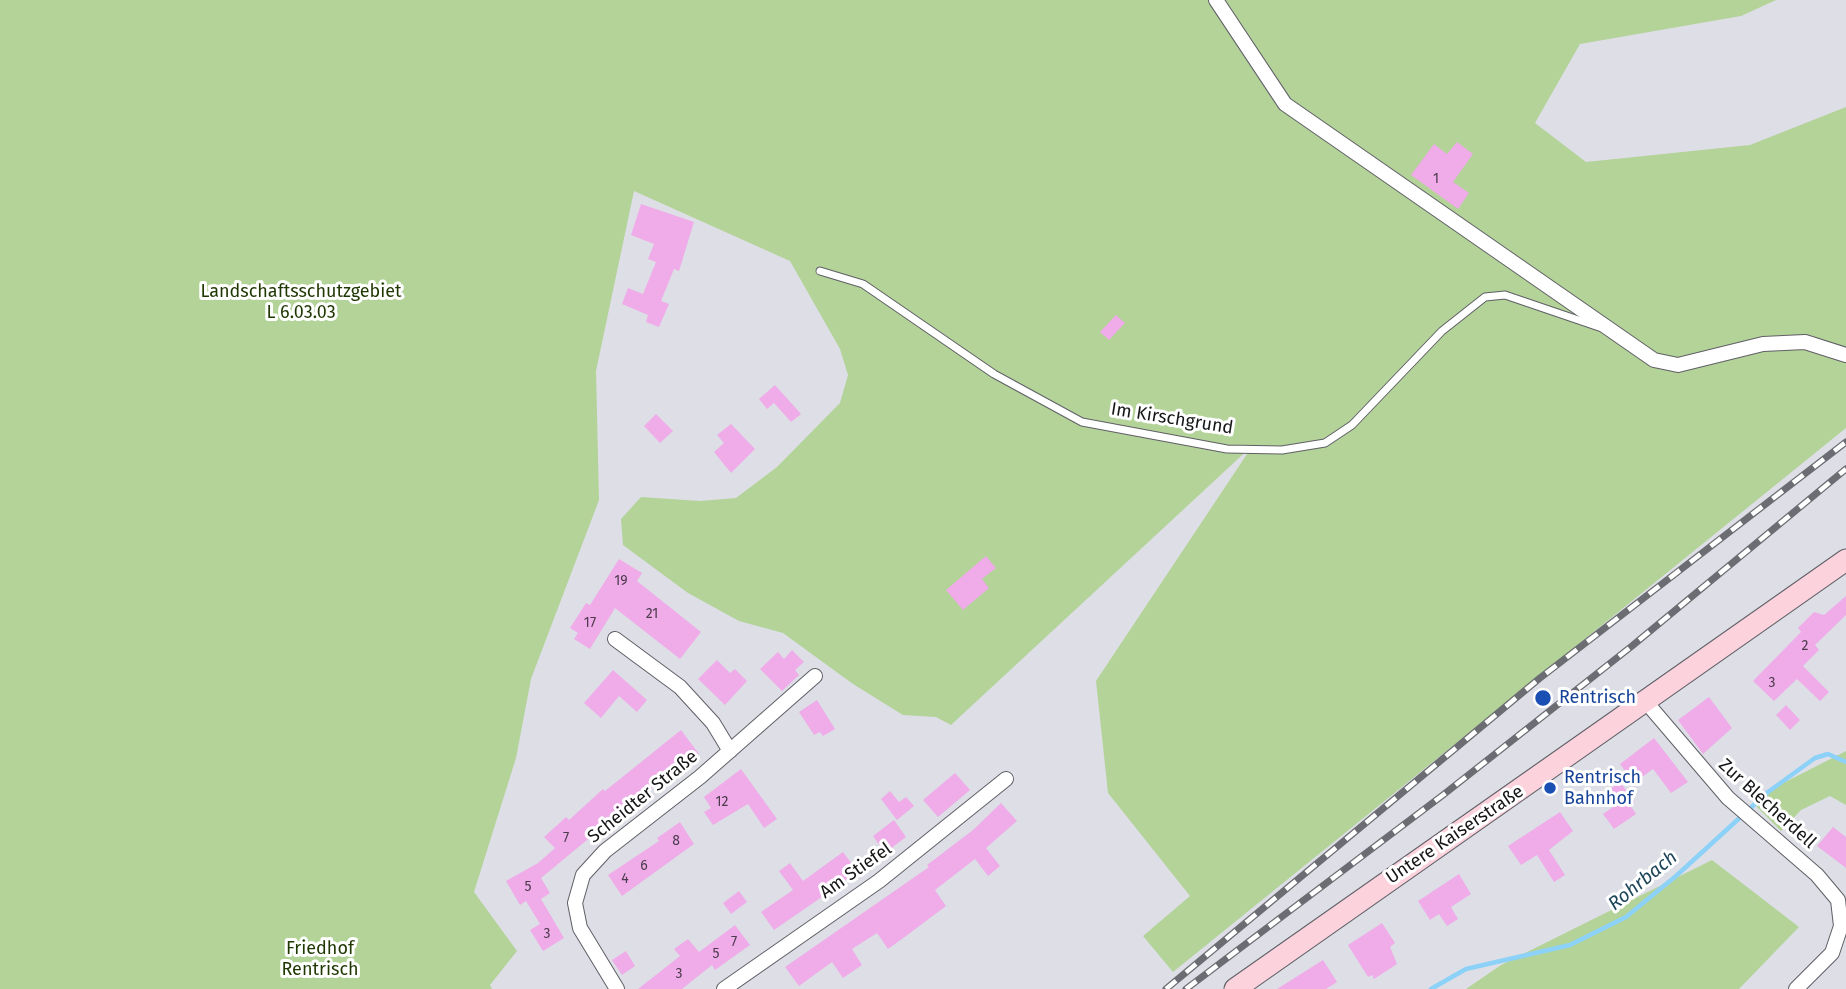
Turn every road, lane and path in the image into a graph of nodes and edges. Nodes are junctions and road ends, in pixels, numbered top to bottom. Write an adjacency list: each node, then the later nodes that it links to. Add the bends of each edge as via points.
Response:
1 (1216, 0): 3 (street, Im Kirschgrund, via 1285,104)
2 (820, 271): 3 (lane, Im Kirschgrund, via 863,284 994,374 1082,422 1227,449 1282,450 1325,443 1352,425 1442,331 1485,298 1505,295)
3 (1621, 339): 4 (street, Im Kirschgrund, via 1654,360 1678,365 1763,344 1805,342)
4 (1846, 355)
5 (1846, 560): 8 (main road, Untere Kaiserstraße)
6 (615, 639): 9 (street, via 680,687 713,723)
7 (815, 676): 9 (street, Scheidter Straße)
8 (1646, 702): 11 (street, Zur Blecherdell, via 1728,799); 14 (main road, Untere Kaiserstraße)
9 (730, 751): 12 (street, Scheidter Straße, via 605,851 583,875 576,903 580,928)
10 (1006, 779): 13 (street, Am Stiefel, via 879,881)
11 (1842, 899): 15 (street, via 1841,926 1832,953)
12 (617, 989)
13 (724, 989)
14 (1235, 989)
15 (1796, 989)

